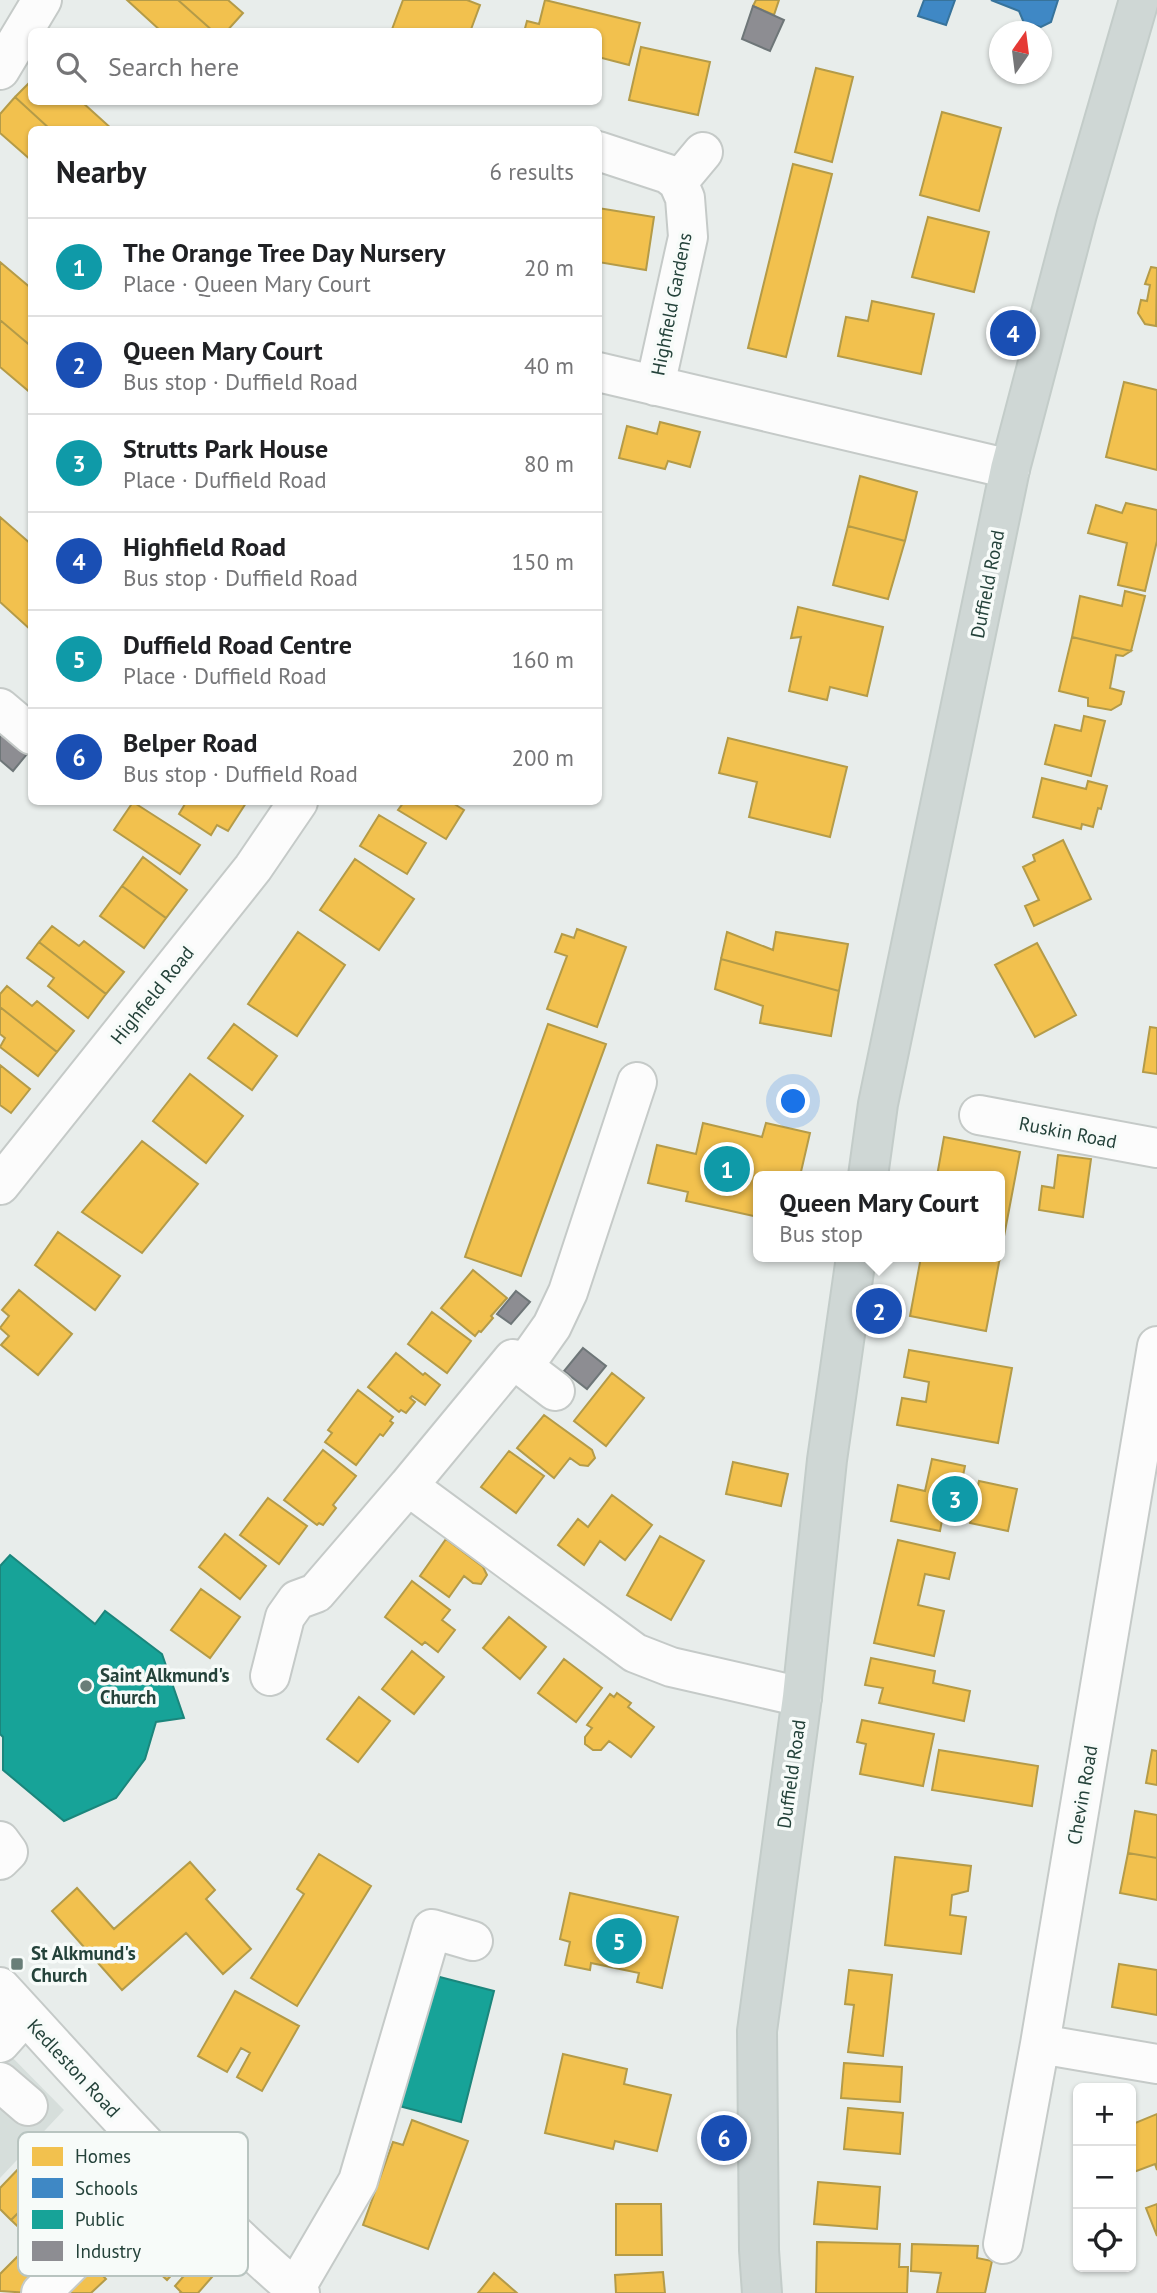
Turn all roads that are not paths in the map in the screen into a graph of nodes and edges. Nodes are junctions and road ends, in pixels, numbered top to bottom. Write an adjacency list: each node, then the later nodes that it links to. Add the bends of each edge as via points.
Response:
1 (42, 0): 3 (street)
2 (1139, 0): 9 (main road, Duffield Road)
3 (0, 71)
4 (602, 152): 6 (street)
5 (703, 152): 6 (street)
6 (678, 181): 8 (street, Highfield Gardens, via 685,198 688,236)
7 (602, 373): 8 (street)
8 (655, 386): 9 (street)
9 (1010, 469): 16 (main road, Duffield Road, via 878,1104)
10 (0, 708): 11 (street)
11 (28, 732)
12 (296, 805): 17 (street, Highfield Road, via 253,868)
13 (637, 1082): 20 (street, via 568,1292 552,1326)
14 (979, 1115): 15 (street, Ruskin Road)
15 (1157, 1148)
16 (869, 1171)
17 (0, 1185)
18 (855, 1262): 24 (main road, Duffield Road)
19 (1157, 1346): 31 (street, Chevin Road)
20 (523, 1367): 21 (street); 22 (street, via 513,1359)
21 (555, 1391)
22 (408, 1486): 23 (street, via 316,1593 297,1600 285,1617); 24 (street, via 635,1653 671,1667)
23 (270, 1676)
24 (802, 1697): 41 (main road, Duffield Road, via 757,2032)
25 (0, 1841): 26 (street, via 8,1852)
26 (0, 1860)
27 (473, 1941): 39 (street, via 432,1929 358,2181)
28 (0, 1987): 29 (street, Kedleston Road)
29 (26, 2015): 30 (street); 35 (street, Kedleston Road)
30 (0, 2043)
31 (1040, 2044): 32 (street); 36 (street, Chevin Road)
32 (1157, 2064)
33 (0, 2081): 34 (street)
34 (28, 2106)
35 (134, 2132)
36 (1003, 2244)
37 (248, 2247): 39 (street, Kedleston Road)
38 (58, 2276): 40 (street)
39 (291, 2289)
40 (41, 2293)
41 (762, 2293)

